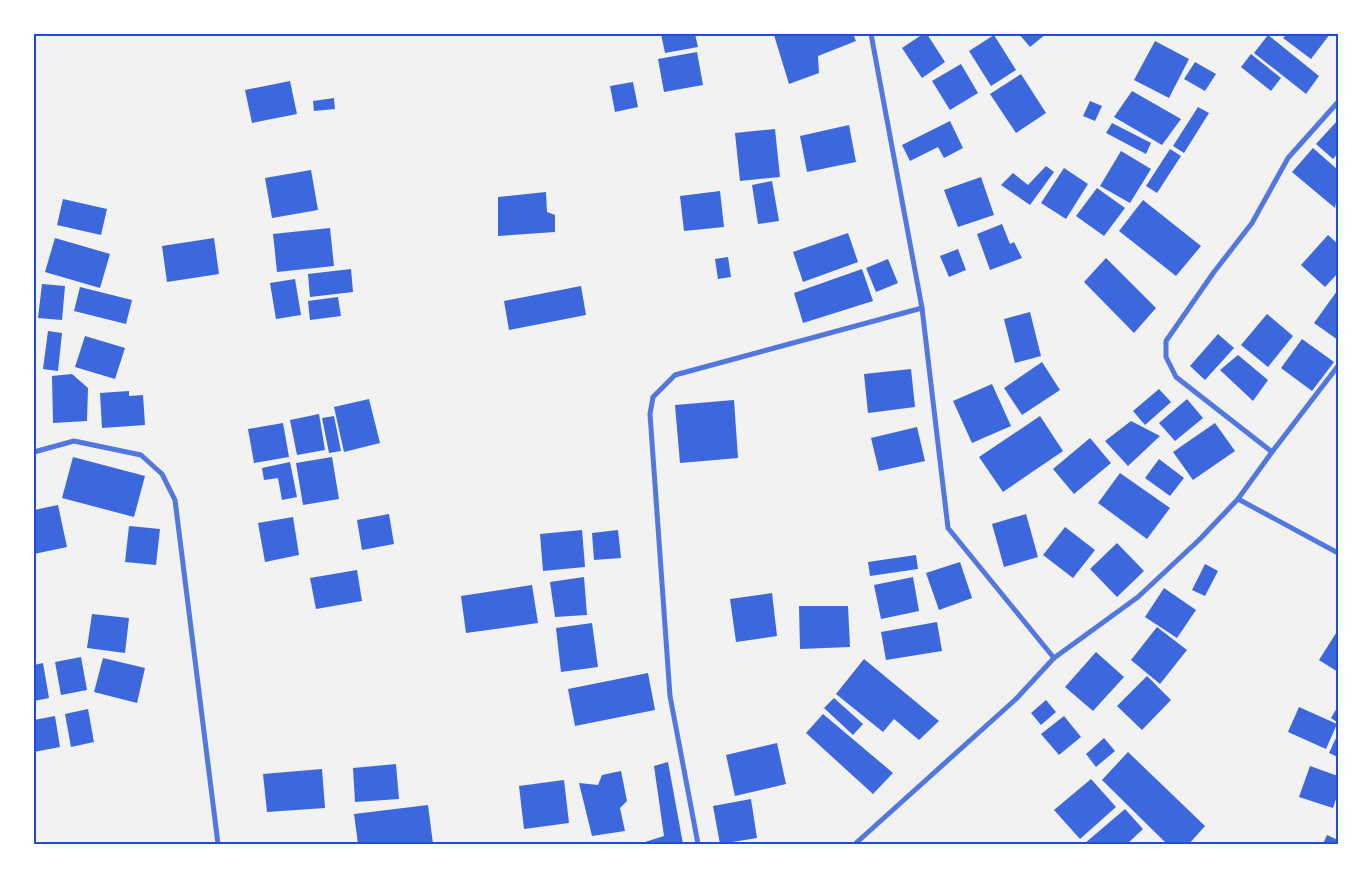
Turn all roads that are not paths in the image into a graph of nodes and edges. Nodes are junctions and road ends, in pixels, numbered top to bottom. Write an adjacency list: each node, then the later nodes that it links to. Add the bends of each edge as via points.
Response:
1 (871, 34): 3 (street)
2 (1338, 102): 6 (street, via 1288,158 1252,223 1166,341 1166,357 1176,377)
3 (922, 308): 9 (street, via 948,528); 11 (street, via 675,375 653,397 650,414 670,696)
4 (1338, 366): 6 (street)
5 (34, 452): 10 (street, via 74,440 141,455 162,474 175,500)
6 (1272, 452): 7 (street)
7 (1238, 499): 8 (street); 9 (street, via 1138,597)
8 (1338, 553)
9 (1054, 658): 12 (street, via 1016,700)
10 (218, 844)
11 (698, 844)
12 (855, 844)

